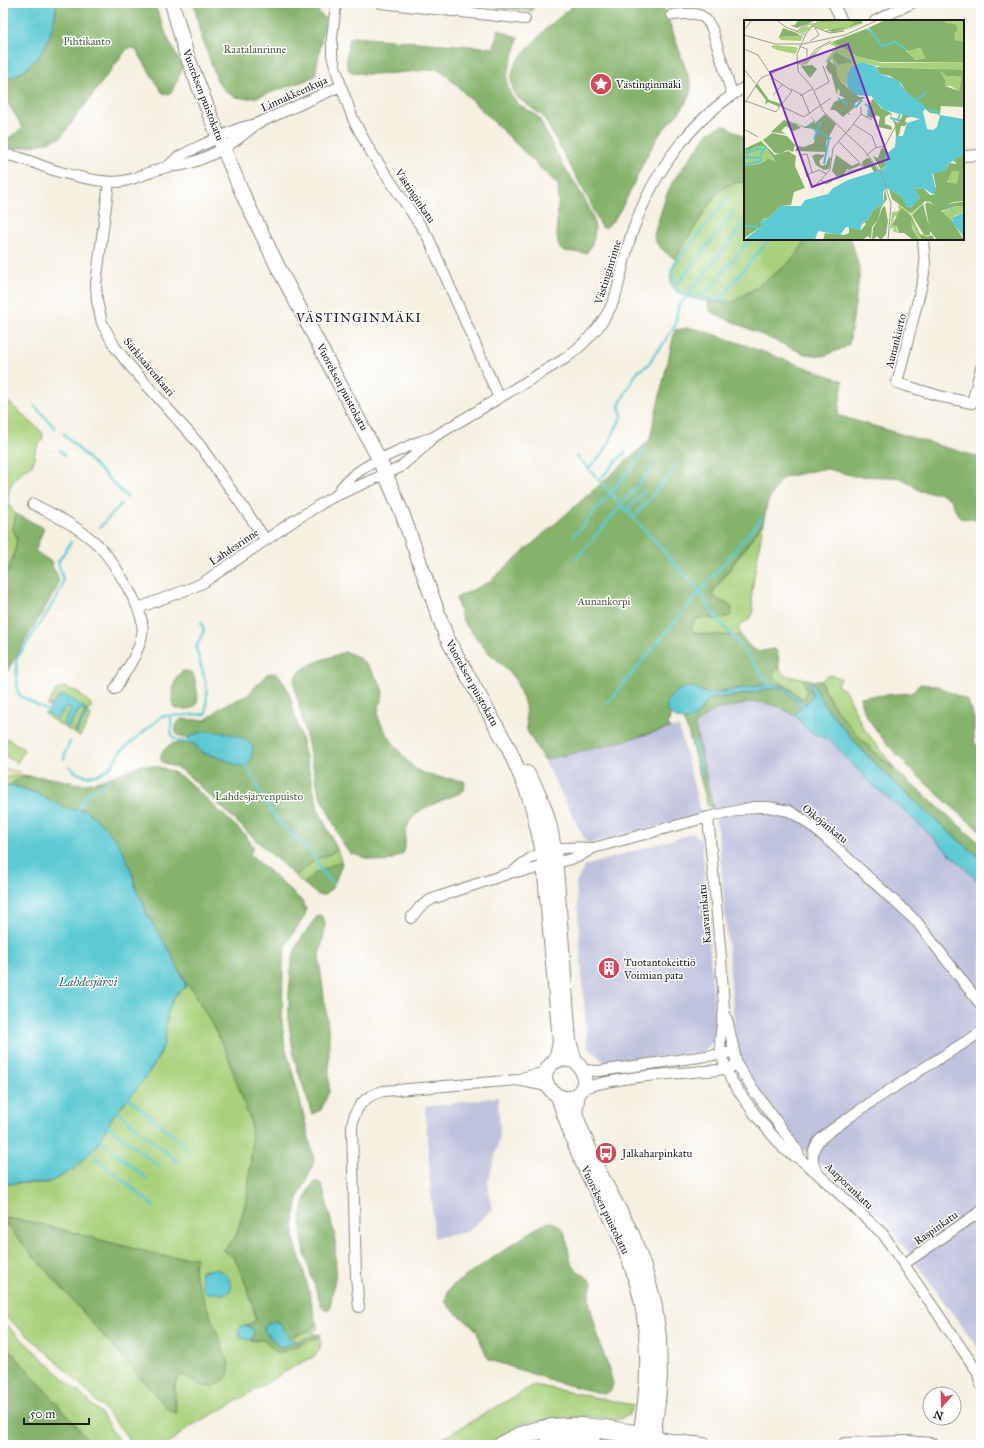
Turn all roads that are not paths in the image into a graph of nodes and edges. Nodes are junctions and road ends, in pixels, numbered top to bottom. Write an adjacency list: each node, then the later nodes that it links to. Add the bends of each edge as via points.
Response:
1 (172, 3): 13 (main road, Vuoreksen puistokatu, via 186,53)
2 (336, 3): 10 (street, Västinginkatu, via 332,55)
3 (381, 3): 7 (street)
4 (833, 3): 8 (street)
5 (912, 3): 9 (street)
6 (672, 15): 12 (street, via 698,14 707,20)
7 (525, 19)
8 (842, 20)
9 (877, 20)
10 (341, 86): 13 (street, Linnakkeenkuja, via 256,124 238,140); 20 (street, Västinginkatu, via 353,119 369,149 428,237)
11 (744, 88): 12 (street, Västinginrinne)
12 (732, 94): 20 (street, Västinginrinne, via 694,127 665,164 632,231 615,297 598,327 587,341 566,358)
13 (221, 143): 17 (street, Linnakkeenkuja, via 182,165 167,167 120,182); 22 (main road, Vuoreksen puistokatu, via 278,267)
14 (3, 155): 17 (street, Linnakkeenkuja, via 65,174)
15 (964, 156): 16 (street)
16 (981, 156)
17 (110, 182): 26 (street, Särkisaarenkaari, via 96,284 102,323 115,347 130,366 199,444)
18 (923, 240): 19 (street, Aunankierto, via 923,280 897,383 972,403)
19 (981, 368)
20 (499, 398): 21 (street, Västinginrinne)
21 (432, 438): 22 (street, Västinginrinne); 23 (street, Västinginrinne, via 399,468)
22 (379, 459): 23 (main road, Vuoreksen puistokatu); 24 (street, Lahdesrinne, via 354,476 340,488)
23 (386, 474): 24 (street, Lahdesrinne); 30 (main road, Vuoreksen puistokatu, via 446,636 508,747 544,804)
24 (338, 494): 26 (street, Lahdesrinne)
25 (33, 504): 27 (street, via 68,523 99,546 120,574)
26 (266, 540): 27 (street, Lahdesrinne, via 204,582)
27 (138, 608): 28 (street, via 142,635)
28 (115, 689)
29 (708, 817): 30 (street, Oikojankatu, via 593,848 578,857); 33 (street, Oikojankatu, via 760,807 782,808 797,815 827,839 917,922); 34 (street, Kaavarinkatu, via 722,958)
30 (549, 857): 31 (street, via 530,870); 31 (street, via 526,860); 39 (main road, Vuoreksen puistokatu, via 560,1041); 40 (main road, Vuoreksen puistokatu, via 569,1041)
31 (513, 872): 32 (street, via 432,899)
32 (410, 918)
33 (981, 1004)
34 (724, 1009): 36 (street, Kaavarinkatu); 37 (street, Kaavarinkatu, via 720,1040)
35 (981, 1032): 47 (street, Aarporankatu, via 823,1136 814,1152 814,1165)
36 (734, 1052): 37 (street); 38 (street, Kaavarinkatu)
37 (722, 1054): 40 (street, via 598,1071); 41 (street, Kaavarinkatu)
38 (737, 1065): 41 (street); 46 (street, Kaavarinkatu)
39 (551, 1066): 40 (main road, via 561,1059); 42 (street); 43 (main road, via 545,1079)
40 (579, 1066): 44 (main road, via 585,1081)
41 (726, 1068): 44 (street, via 599,1083); 46 (street, Kaavarinkatu, via 757,1117 785,1150)
42 (517, 1080): 43 (street); 50 (street, via 384,1091 371,1095 360,1104 352,1127)
43 (548, 1086): 45 (main road, via 552,1093)
44 (580, 1091): 45 (main road, via 565,1098); 53 (main road, Vuoreksen puistokatu, via 575,1111 577,1119 597,1168 632,1234 654,1301 659,1337 660,1376)
45 (558, 1096): 53 (main road, Vuoreksen puistokatu, via 584,1167 622,1240 642,1303 647,1352)
46 (802, 1160): 47 (street, Kaavarinkatu)
47 (818, 1174): 49 (street, Aarporankatu, via 883,1234)
48 (981, 1211): 49 (street, Raspinkatu)
49 (904, 1264): 51 (street, Aarporankatu)
50 (359, 1308)
51 (979, 1370): 52 (street, Aarporankatu)
52 (981, 1384)
53 (646, 1441): 54 (highway, via 579,1426 564,1426 532,1432); 57 (main road)
54 (503, 1445)
55 (548, 1445): 56 (highway)
56 (593, 1445)
57 (704, 1445)
58 (845, 1445): 59 (main road)
59 (931, 1445)

